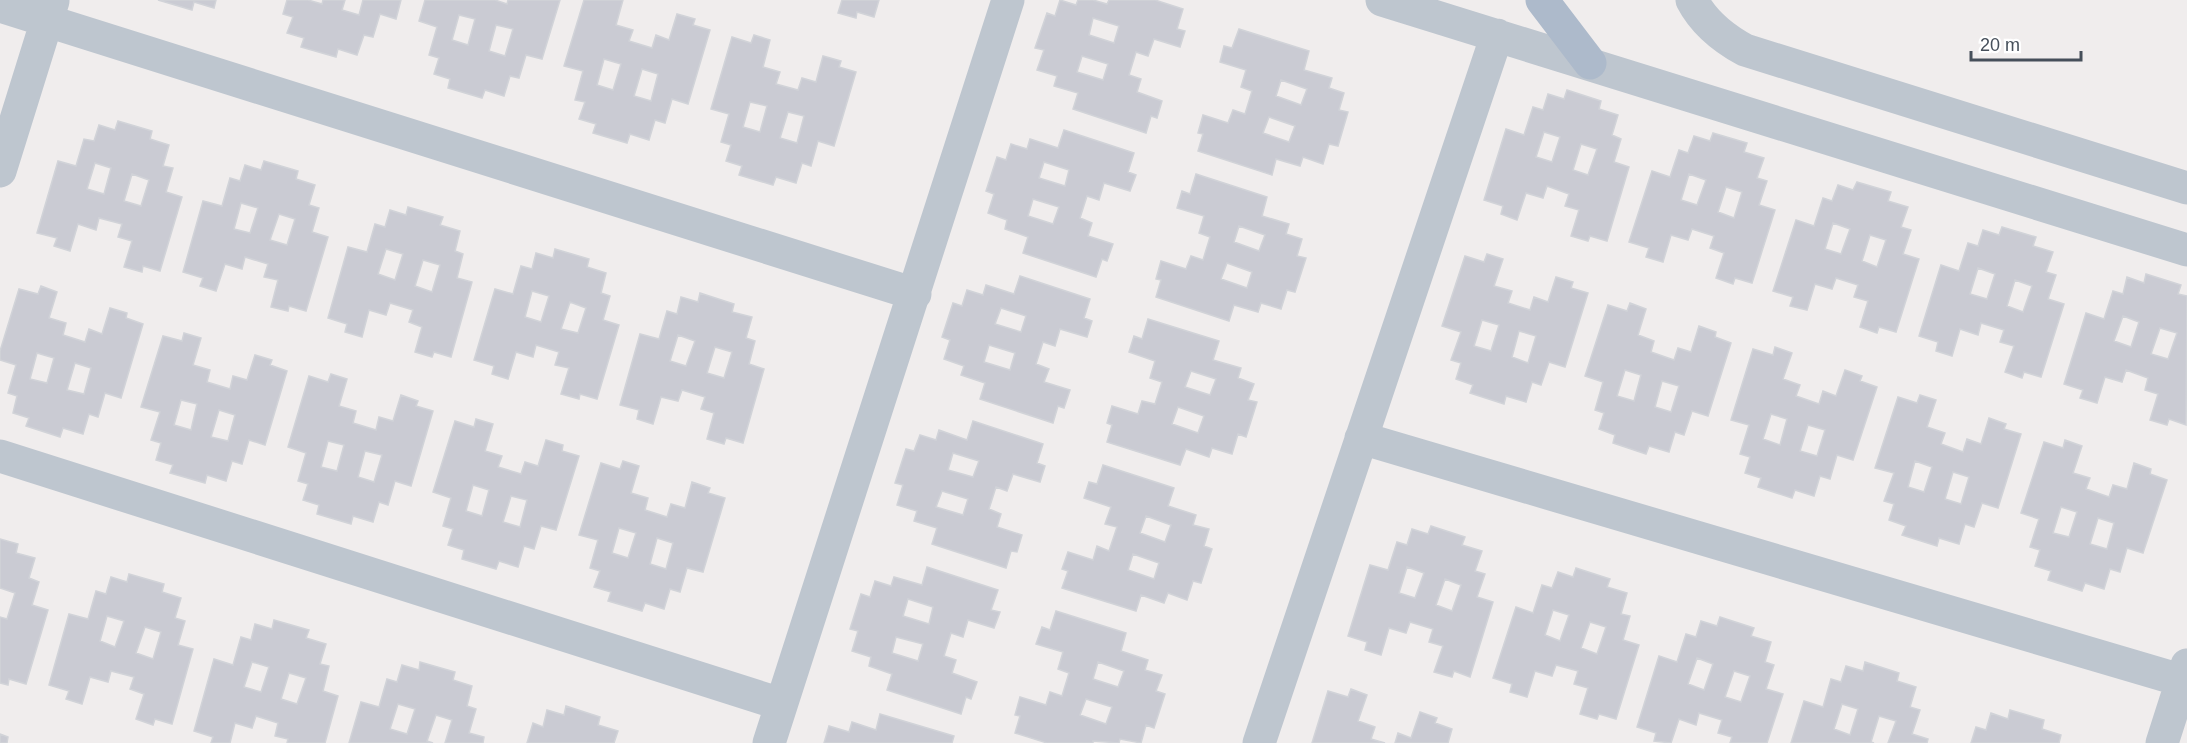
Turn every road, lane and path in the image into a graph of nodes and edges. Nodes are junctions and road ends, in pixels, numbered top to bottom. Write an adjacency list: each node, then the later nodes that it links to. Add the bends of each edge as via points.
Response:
1 (1008, 0): 12 (street)
2 (1382, 0): 7 (street)
3 (1542, 0): 8 (main road)
4 (1692, 0): 10 (street, via 1710,25 1745,50)
5 (0, 6): 6 (street)
6 (50, 11): 9 (street); 12 (street)
7 (1497, 35): 8 (street); 13 (street)
8 (1590, 63): 11 (street)
9 (0, 171)
10 (2187, 188)
11 (2187, 250)
12 (915, 294): 16 (street)
13 (1360, 438): 15 (street); 18 (street)
14 (0, 456): 16 (street)
15 (2185, 676): 19 (street)
16 (781, 704): 17 (street)
17 (769, 743)
18 (1259, 743)
19 (2162, 743)

